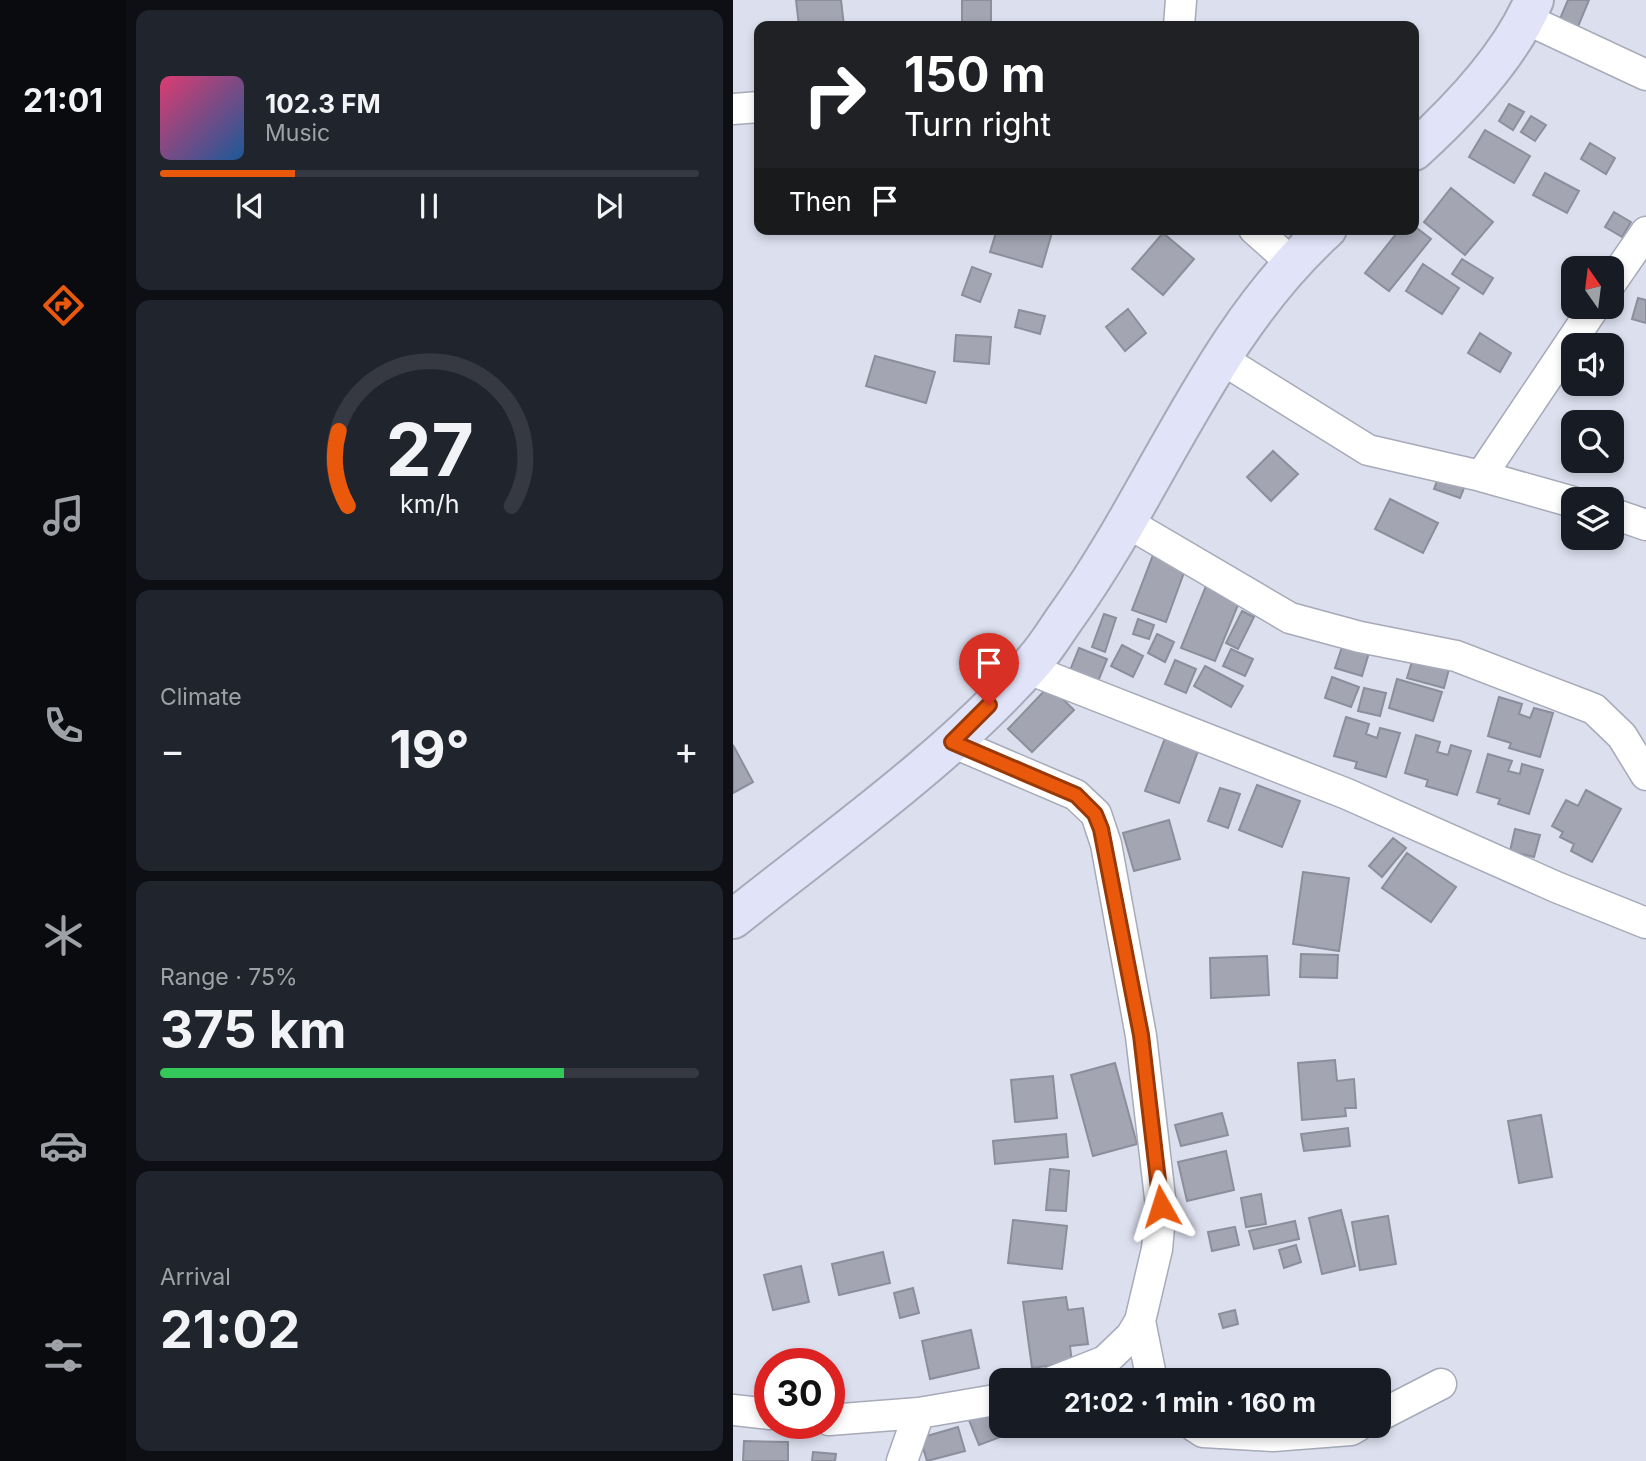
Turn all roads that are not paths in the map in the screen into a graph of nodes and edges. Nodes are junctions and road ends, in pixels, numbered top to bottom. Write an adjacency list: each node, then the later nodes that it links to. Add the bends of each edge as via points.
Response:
1 (1181, 0): 3 (street)
2 (1530, 10): 4 (street); 7 (street, via 1486,75)
3 (1179, 21)
4 (1646, 75)
5 (754, 107): 6 (street)
6 (733, 109)
7 (1419, 146)
8 (1646, 232): 12 (street)
9 (1261, 235): 11 (street)
10 (1320, 235): 11 (street)
11 (1291, 262): 14 (street)
12 (1624, 264)
13 (1586, 319): 15 (street)
14 (1220, 358): 15 (street, via 1368,450); 18 (street)
15 (1481, 476): 16 (street)
16 (1561, 499)
17 (1624, 517): 19 (street)
18 (1128, 523): 20 (street); 22 (street, via 1290,618 1456,656 1594,709 1622,736)
19 (1646, 525)
20 (1026, 668): 21 (street); 24 (street, via 1347,794)
21 (952, 742): 23 (street); 25 (street, via 1076,795 1095,814 1106,844 1141,1035 1161,1206 1157,1249)
22 (1646, 775)
23 (733, 919)
24 (1646, 923)
25 (1140, 1321): 26 (street, via 1105,1361); 27 (street)
26 (1087, 1368)
27 (1149, 1368)
28 (1441, 1384): 31 (street)
29 (989, 1401): 33 (street)
30 (733, 1409): 32 (street)
31 (1391, 1410)
32 (754, 1412)
33 (920, 1413): 34 (street); 35 (street)
34 (845, 1419)
35 (902, 1461)

